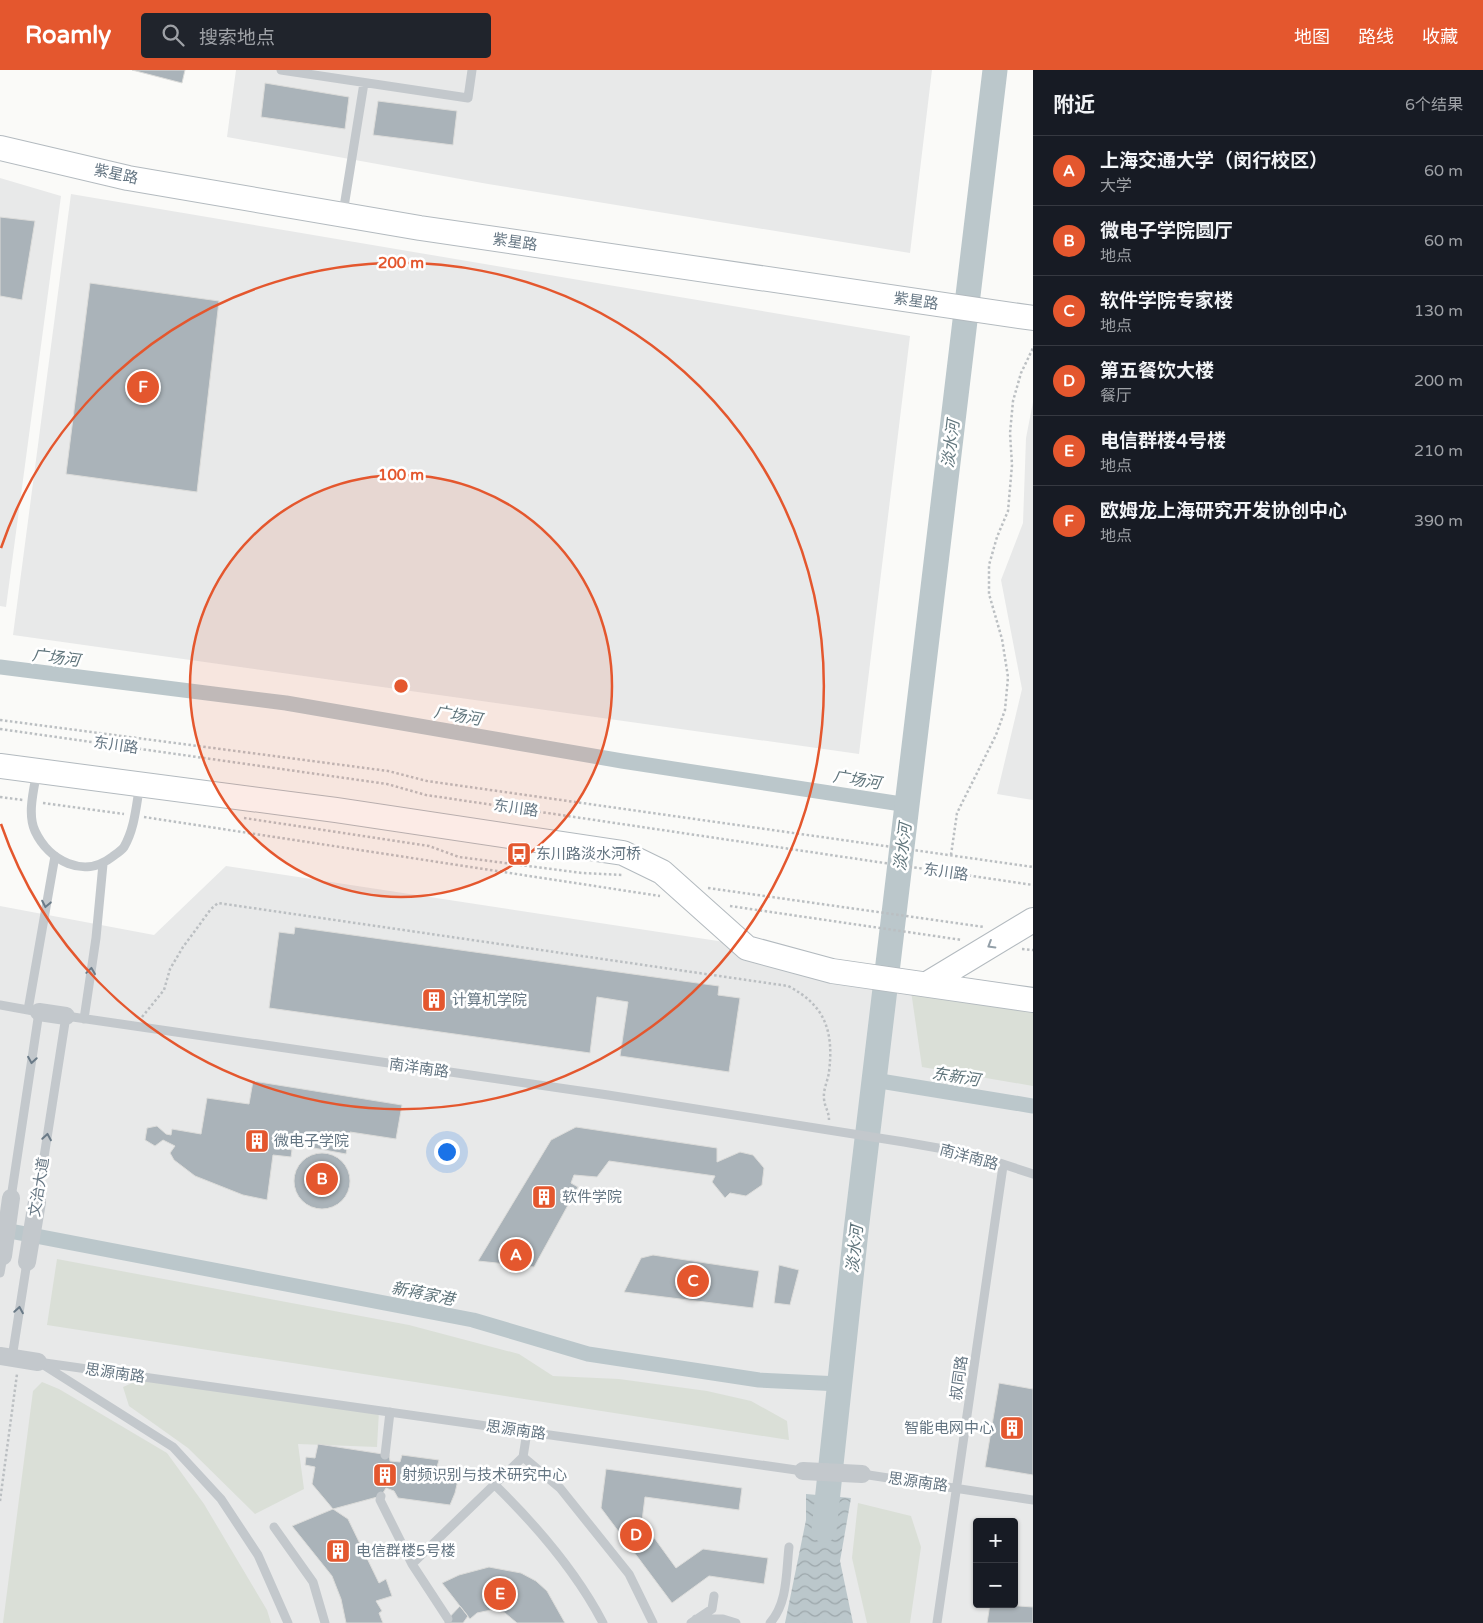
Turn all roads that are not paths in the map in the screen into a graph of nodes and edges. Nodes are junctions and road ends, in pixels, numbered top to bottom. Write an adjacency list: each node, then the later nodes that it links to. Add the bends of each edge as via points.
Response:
1 (281, 70): 3 (lane)
2 (472, 70): 3 (lane, via 468,98)
3 (364, 83): 5 (lane)
4 (0, 148): 5 (main road, 紫星路, via 128,178)
5 (342, 214): 6 (main road, 紫星路)
6 (1026, 317)
7 (0, 766): 8 (main road, 东川路)
8 (37, 770): 9 (main road, 东川路); 10 (lane, via 34,830)
9 (140, 784): 11 (lane, via 135,816 123,849); 13 (main road, 东川路, via 623,853 662,872 747,948 832,971)
10 (55, 856): 11 (lane, via 66,864 85,868); 16 (lane, 文治大道, one-way to 16)
11 (103, 864): 18 (lane, one-way to 11)
12 (1033, 920): 13 (main road, one-way to 13)
13 (927, 984): 14 (main road, 东川路)
14 (1033, 1000)
15 (0, 1005): 16 (lane, 南洋南路)
16 (34, 1011): 17 (street, 南洋南路); 21 (lane, 文治大道, one-way to 21)
17 (66, 1016): 18 (lane, 南洋南路); 22 (lane, 文治大道, one-way to 17)
18 (84, 1019): 19 (lane, 南洋南路, via 608,1095 904,1142 972,1154)
19 (1003, 1166): 20 (lane, 南洋南路); 35 (lane, 叔同路)
20 (1033, 1174)
21 (11, 1198): 23 (street, 文治大道)
22 (36, 1202): 24 (street, 文治大道)
23 (3, 1256): 25 (lane, 文治大道)
24 (27, 1262): 26 (lane, 文治大道, one-way to 24)
25 (0, 1273)
26 (10, 1358): 27 (street, 思源南路)
27 (38, 1362): 28 (lane, 思源南路); 44 (lane, via 173,1447 226,1507 258,1555)
28 (390, 1412): 29 (lane, 思源南路); 30 (lane)
29 (527, 1432): 31 (lane); 32 (lane, 思源南路)
30 (385, 1455)
31 (523, 1457): 34 (lane); 47 (lane, via 560,1488 629,1574)
32 (803, 1471): 33 (street, 思源南路)
33 (862, 1474): 35 (lane, 思源南路)
34 (494, 1484): 40 (lane); 46 (lane, via 536,1525)
35 (956, 1487): 37 (lane, 思源南路); 50 (lane, 叔同路)
36 (381, 1496): 40 (lane, via 380,1500)
37 (1033, 1500)
38 (274, 1527): 45 (lane, via 313,1582)
39 (789, 1547): 49 (lane, via 783,1600 777,1616)
40 (412, 1564): 42 (lane)
41 (714, 1596): 43 (lane, via 712,1609)
42 (448, 1619)
43 (693, 1621): 48 (lane, via 723,1619)
44 (288, 1623)
45 (325, 1623)
46 (603, 1623)
47 (653, 1623)
48 (736, 1623)
49 (770, 1623)
50 (937, 1623)

